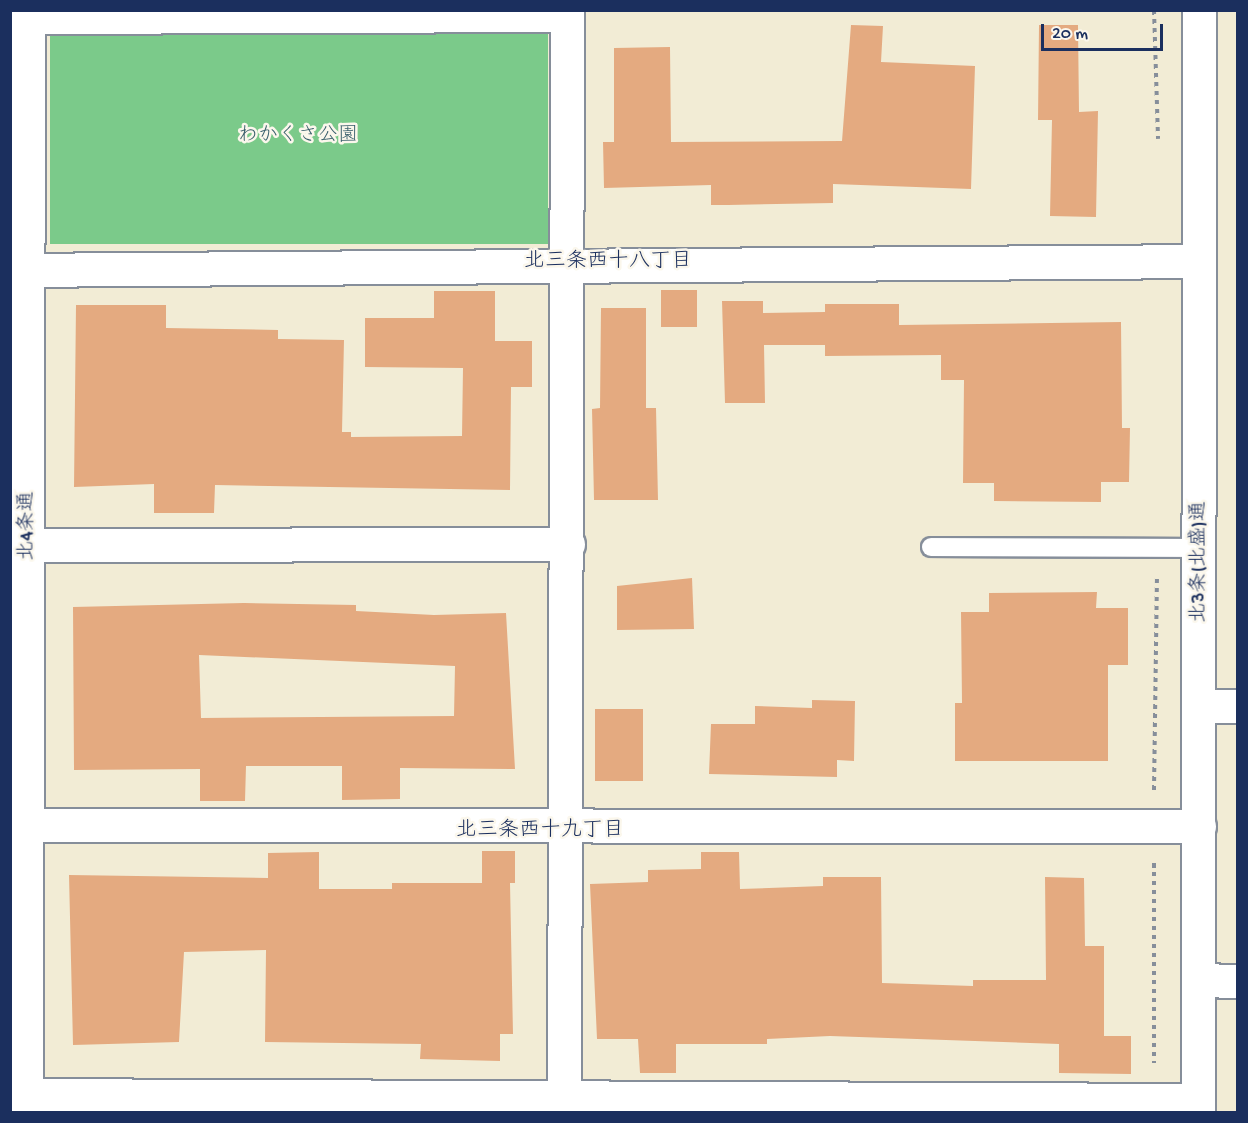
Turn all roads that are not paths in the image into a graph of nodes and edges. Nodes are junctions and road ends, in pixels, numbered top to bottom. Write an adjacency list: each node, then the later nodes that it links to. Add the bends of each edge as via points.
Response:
1 (1199, 10): 4 (street, 北3条(北盛)通)
2 (567, 13): 3 (street); 5 (street)
3 (28, 14): 6 (street, 北4条通)
4 (1199, 261): 5 (street); 10 (street, 北3条(北盛)通)
5 (568, 265): 6 (street); 7 (street)
6 (20, 270): 8 (street, 北4条通)
7 (568, 544): 8 (street); 13 (street)
8 (19, 545): 14 (street, 北4条通)
9 (931, 547): 10 (lane)
10 (1200, 548): 11 (street, 北3条(北盛)通)
11 (1200, 706): 12 (street); 15 (street, 北3条(北盛)通)
12 (1238, 706)
13 (562, 824): 14 (street); 15 (street); 19 (street)
14 (18, 825): 18 (street, 北4条通)
15 (1199, 826): 16 (street, 北3条(北盛)通)
16 (1198, 981): 17 (street); 20 (street, 北3条(北盛)通)
17 (1238, 981)
18 (21, 1101): 19 (street)
19 (565, 1105): 20 (street)
20 (1198, 1106)

